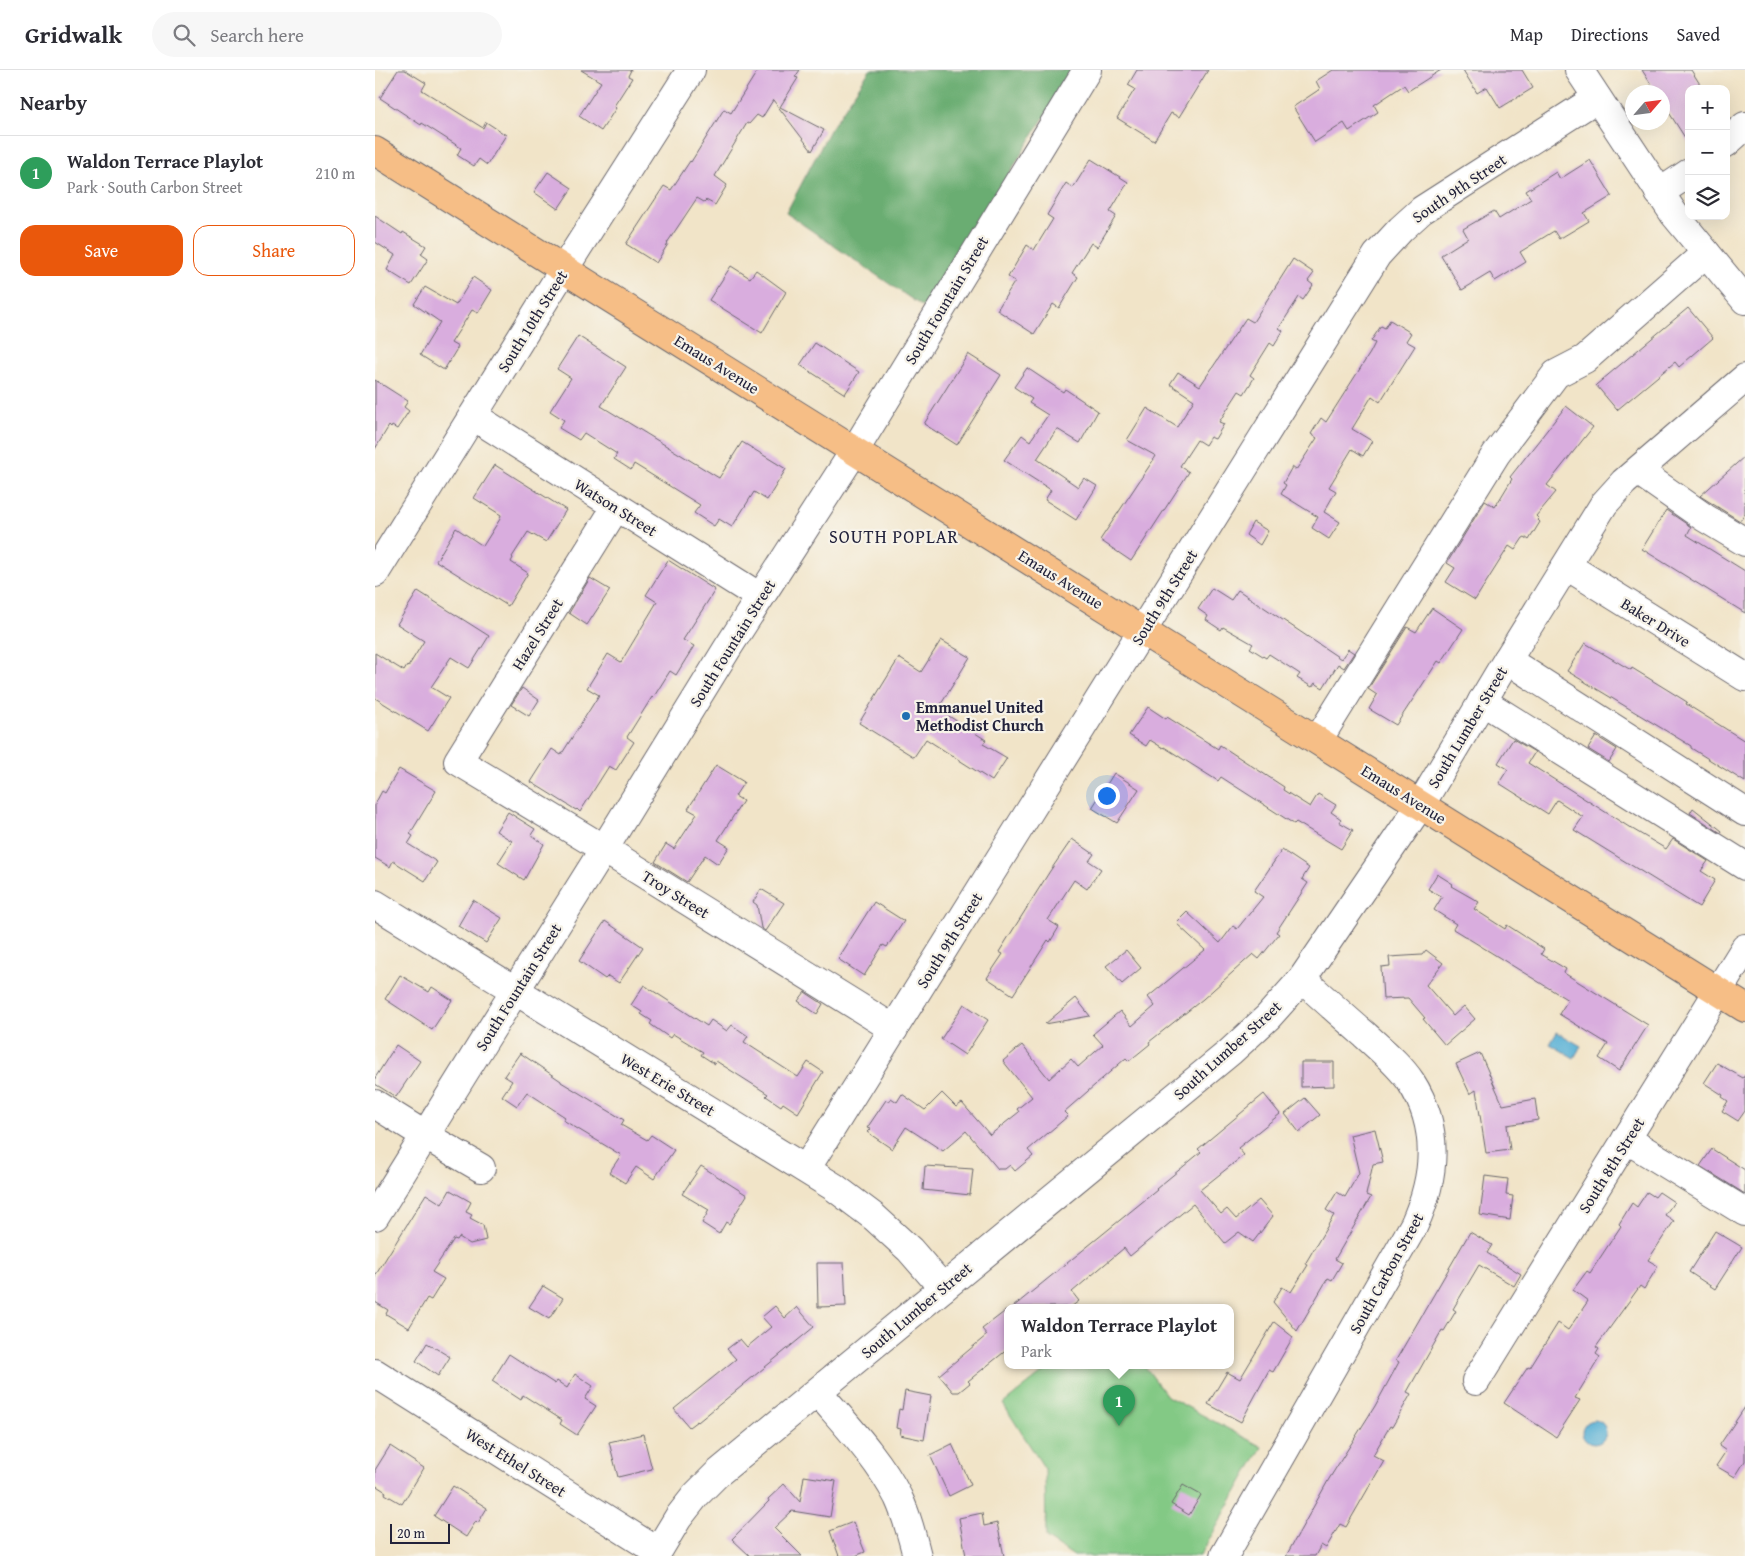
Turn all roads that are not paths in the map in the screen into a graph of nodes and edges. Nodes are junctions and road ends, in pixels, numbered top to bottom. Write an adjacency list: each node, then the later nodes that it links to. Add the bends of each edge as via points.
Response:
1 (691, 70): 11 (street, South 10th Street)
2 (1087, 70): 15 (street, South Fountain Street)
3 (1579, 70): 4 (street)
4 (1597, 98): 9 (street); 22 (street, South 9th Street, via 1422,210 1377,255)
5 (1745, 126): 6 (street)
6 (1730, 139)
7 (375, 151): 11 (main road, Emaus Avenue)
8 (1686, 175): 9 (street)
9 (1659, 193): 10 (street)
10 (1706, 253): 12 (street); 26 (street, via 1585,359 1556,374 1496,454)
11 (565, 269): 14 (street, South 10th Street); 15 (main road, Emaus Avenue)
12 (1745, 300)
13 (1745, 378): 16 (street, South Lumber Street)
14 (473, 416): 17 (street, Watson Street); 20 (street, South 10th Street)
15 (855, 450): 21 (street, South Fountain Street); 22 (main road, Emaus Avenue)
16 (1638, 471): 18 (street, via 1705,518); 19 (street, South Lumber Street, via 1605,504)
17 (616, 507): 21 (street, Watson Street); 27 (street, Hazel Street)
18 (1743, 538)
19 (1567, 566): 23 (street, South Lumber Street); 24 (street, Baker Drive)
20 (375, 573)
21 (760, 597): 30 (street, South Fountain Street)
22 (1143, 630): 26 (main road, Emaus Avenue); 38 (street, South 9th Street)
23 (1507, 660): 25 (street, South Lumber Street); 29 (street)
24 (1745, 678)
25 (1482, 701): 28 (street, South Lumber Street); 31 (street)
26 (1318, 740): 28 (main road, Emaus Avenue)
27 (458, 761): 30 (street, Troy Street)
28 (1421, 804): 34 (street, South Lumber Street); 36 (main road, Emaus Avenue)
29 (1745, 812)
30 (605, 849): 35 (street, South Fountain Street); 38 (street, Troy Street)
31 (1745, 866)
32 (375, 904): 35 (street, West Erie Street)
33 (1745, 948): 36 (street, South 8th Street)
34 (1303, 979): 46 (street, South Lumber Street, via 1230,1052); 52 (street, South Carbon Street, via 1396,1063 1411,1082 1429,1127 1431,1175 1425,1203 1414,1224)
35 (515, 990): 40 (street, South Fountain Street); 43 (street, West Erie Street)
36 (1718, 991): 37 (main road, Emaus Avenue); 41 (street, South 8th Street)
37 (1745, 1008)
38 (894, 1029): 43 (street, South 9th Street)
39 (375, 1104): 40 (street)
40 (426, 1136): 42 (street); 45 (street, South Fountain Street)
41 (1626, 1139): 44 (street); 48 (street, South 8th Street)
42 (481, 1168)
43 (806, 1169): 46 (street, West Erie Street, via 874,1217 910,1250)
44 (1745, 1212)
45 (375, 1216)
46 (943, 1288): 49 (street, South Lumber Street)
47 (375, 1373): 50 (street, West Ethel Street)
48 (1476, 1381)
49 (819, 1392): 50 (street, South Lumber Street, via 717,1474 678,1518); 51 (street, via 881,1469 898,1498)
50 (656, 1554)
51 (917, 1556)
52 (1225, 1556)

